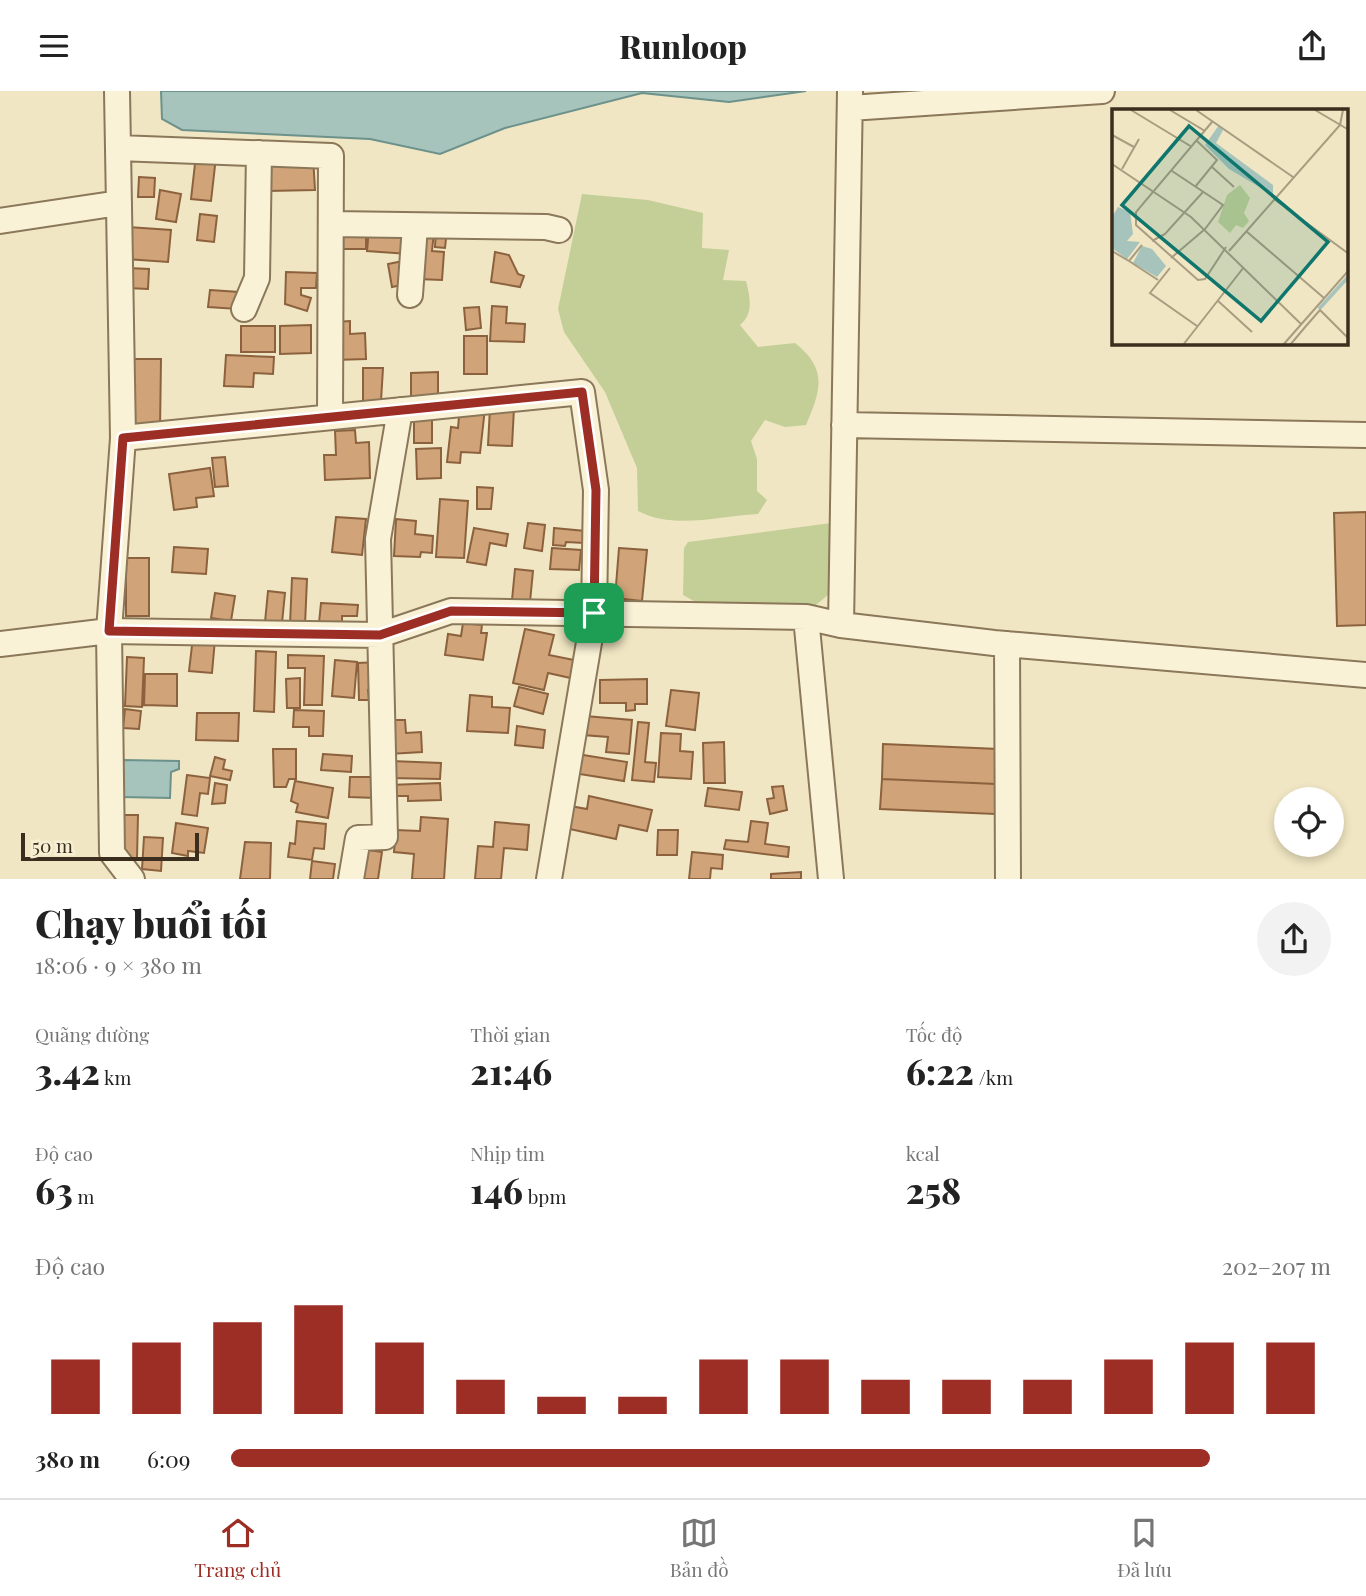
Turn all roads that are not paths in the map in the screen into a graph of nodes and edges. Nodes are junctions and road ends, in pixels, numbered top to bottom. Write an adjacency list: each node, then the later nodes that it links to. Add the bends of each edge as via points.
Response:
1 (117, 91): 4 (street)
2 (1102, 91): 3 (street)
3 (850, 99): 15 (street)
4 (118, 148): 5 (street); 6 (street)
5 (259, 153): 8 (street, via 331,156); 12 (street, via 257,278)
6 (119, 203): 7 (street); 17 (street)
7 (0, 221)
8 (332, 224): 9 (street); 14 (street)
9 (415, 226): 10 (street); 11 (street)
10 (559, 230)
11 (410, 295)
12 (244, 309)
13 (400, 410): 14 (street); 18 (street, via 582,392 596,490); 22 (street, via 377,539)
14 (330, 417): 17 (street)
15 (844, 425): 16 (street); 20 (street)
16 (1366, 435)
17 (123, 438): 21 (street)
18 (594, 613): 19 (street); 22 (street, via 451,611); 28 (street)
19 (806, 617): 20 (street); 29 (street)
20 (841, 625): 24 (street)
21 (109, 631): 22 (street); 23 (street); 26 (street, via 112,853)
22 (380, 635): 27 (street, via 385,837 358,838)
23 (0, 644)
24 (1007, 644): 25 (street); 30 (street)
25 (1366, 675)
26 (132, 879)
27 (351, 879)
28 (549, 879)
29 (831, 879)
30 (1009, 879)

